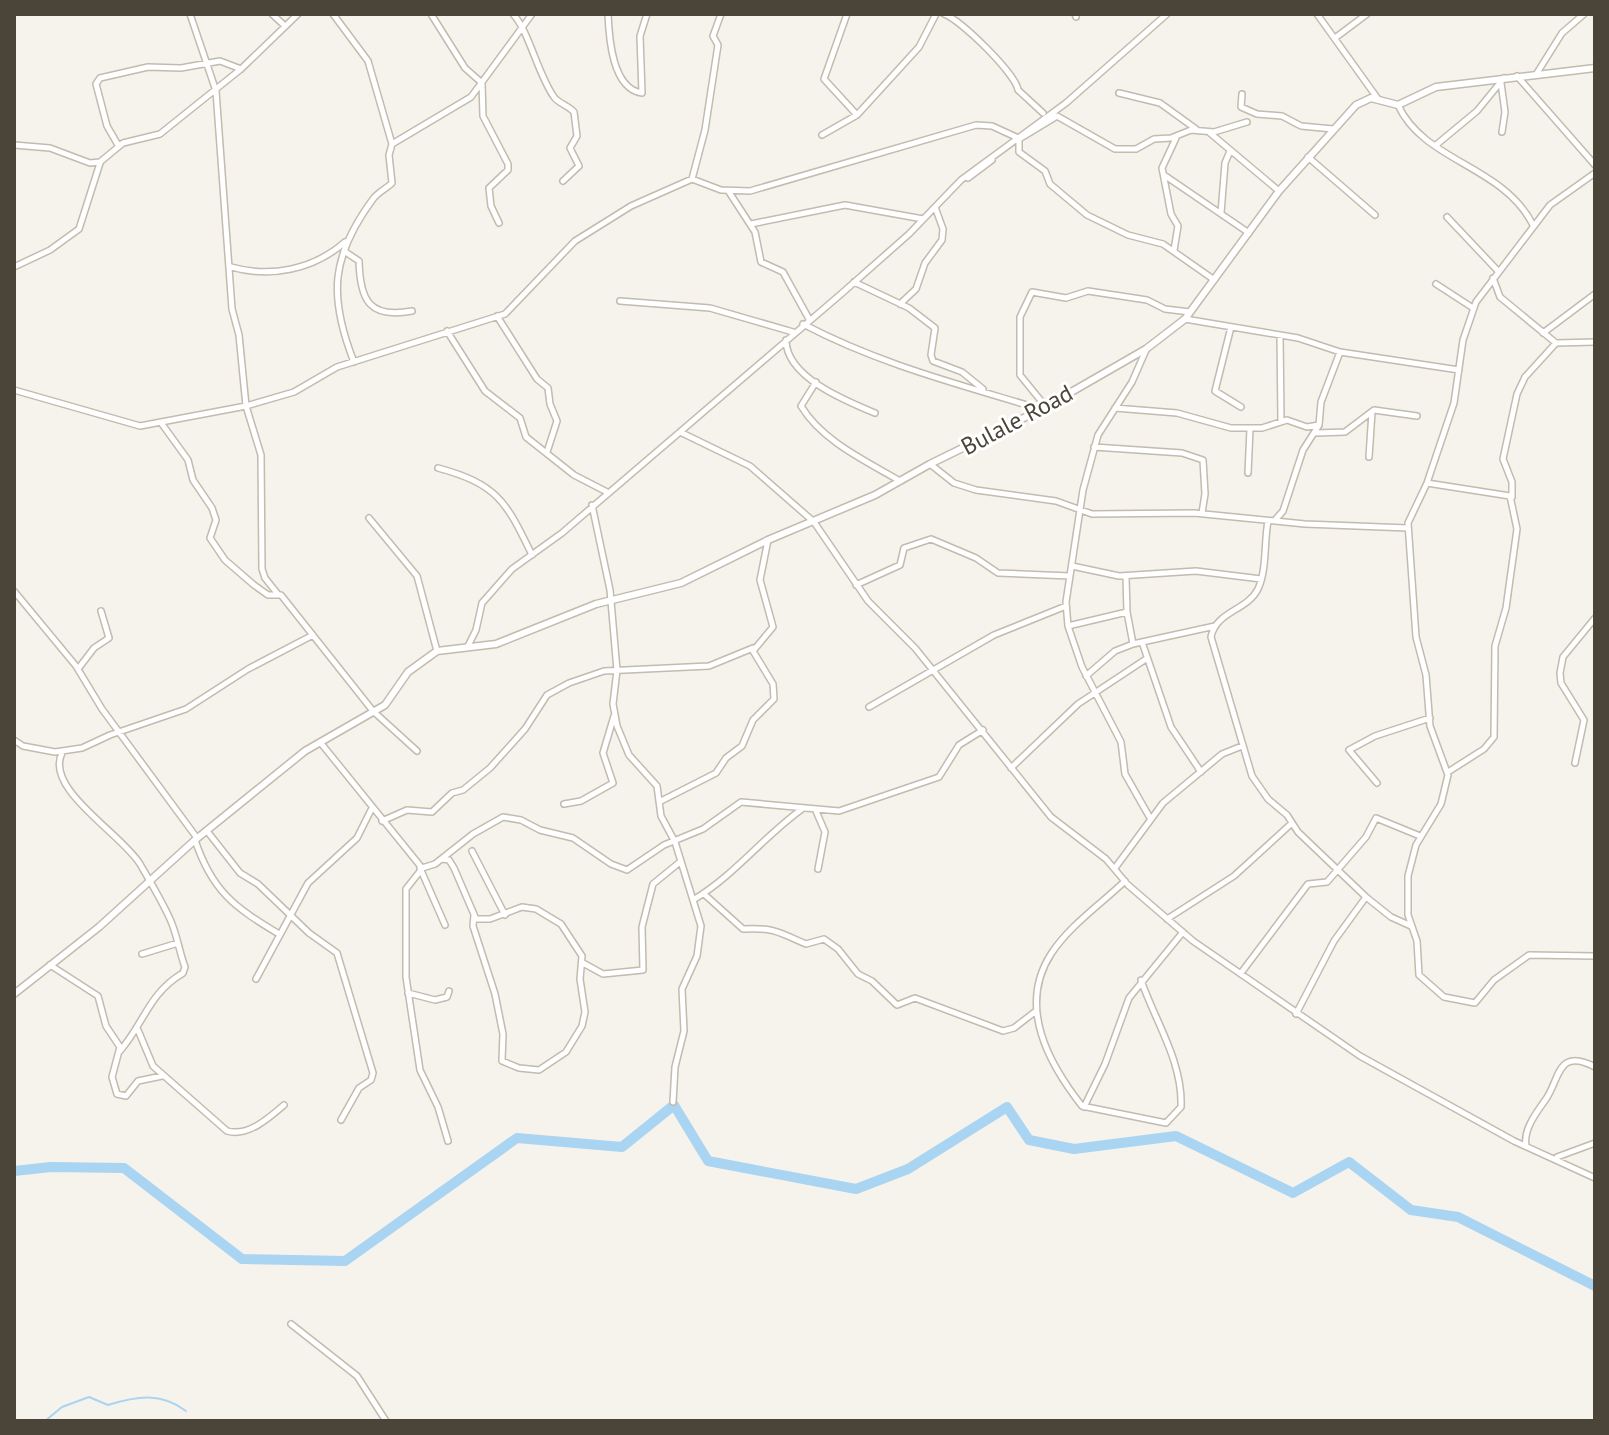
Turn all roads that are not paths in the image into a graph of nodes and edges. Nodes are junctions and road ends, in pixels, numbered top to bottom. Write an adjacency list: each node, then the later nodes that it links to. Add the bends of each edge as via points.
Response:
1 (190, 14): 21 (street)
2 (272, 14): 18 (street)
3 (298, 14): 18 (street)
4 (333, 14): 43 (street, via 368,61)
5 (431, 14): 27 (street, via 465,68)
6 (513, 14): 19 (street)
7 (532, 14): 19 (street)
8 (608, 14): 9 (street, via 610,50 627,85 642,93 640,36)
9 (647, 14)
10 (721, 14): 53 (street, via 713,37 718,45 705,130)
11 (847, 14): 34 (street, via 824,79)
12 (936, 14): 34 (street, via 919,47)
13 (944, 14): 33 (street, via 1003,66 1018,90)
14 (1167, 14): 42 (street)
15 (1317, 14): 20 (street)
16 (1367, 14): 20 (street)
17 (1584, 14): 24 (street, via 1562,33)
18 (285, 26): 23 (street)
19 (523, 26): 27 (street); 54 (street, via 527,46 552,95 574,112 577,136 570,148 579,166)
20 (1335, 38): 31 (street)
21 (205, 65): 23 (street, via 223,61); 28 (street); 46 (street, via 148,67 97,80 107,126)
22 (1595, 68): 24 (street)
23 (241, 69): 28 (street)
24 (1537, 73): 25 (street)
25 (1517, 76): 26 (street); 50 (street)
26 (1503, 80): 32 (street, via 1436,87); 39 (street); 45 (street, via 1477,111)
27 (482, 83): 43 (street, via 469,99); 62 (street, via 483,113 509,166 489,188)
28 (216, 91): 46 (street, via 160,134); 70 (street)
29 (1119, 93): 36 (street, via 1160,103)
30 (1242, 94): 37 (street, via 1241,107 1248,111)
31 (1378, 99): 32 (street); 37 (street, Bulale Road, via 1363,100)
32 (1398, 105): 45 (street, via 1407,122)
33 (1043, 113)
34 (857, 115): 40 (street)
35 (1247, 122): 38 (street)
36 (1197, 129): 38 (street); 41 (street)
37 (1333, 129): 48 (street, Bulale Road)
38 (1210, 132): 47 (street)
39 (1502, 132)
40 (822, 135)
41 (1177, 137): 42 (street, via 1115,149 1057,116); 52 (street)
42 (1018, 138): 55 (street, via 976,125 782,183); 57 (street); 68 (street, via 1019,152 1087,215)
43 (392, 144): 66 (street, via 392,183 373,198)
44 (14, 145): 49 (street, via 50,148)
45 (1436, 145): 64 (street, via 1496,181 1520,202)
46 (118, 146): 49 (street)
47 (1230, 151): 56 (street); 58 (street)
48 (1308, 157): 56 (street, Bulale Road); 59 (street)
49 (100, 162): 69 (street, via 79,229)
50 (1595, 165)
51 (1595, 173): 64 (street, via 1550,205)
52 (1162, 174): 58 (street); 68 (street, via 1178,226)
53 (692, 179): 55 (street); 82 (street, via 631,206 575,241 543,278)
54 (563, 181)
55 (729, 191): 63 (street)
56 (1279, 191): 65 (street, Bulale Road)
57 (935, 206): 61 (street); 78 (street, via 942,240 925,263 916,289)
58 (1221, 214): 65 (street)
59 (1375, 215)
60 (1447, 217): 71 (street)
61 (924, 219): 63 (street, via 845,205); 74 (street)
62 (499, 223)
63 (751, 224): 84 (street, via 760,242 761,262 783,272)
64 (1533, 225): 71 (street)
65 (1249, 233): 73 (street, Bulale Road)
66 (346, 241): 67 (street); 70 (street, via 314,261 280,273)
67 (343, 250): 80 (street, via 359,261 359,287 369,304 387,312); 95 (street, via 335,296)
68 (1174, 250): 73 (street)
69 (14, 267)
70 (231, 267): 100 (street)
71 (1498, 271): 72 (street)
72 (1493, 277): 79 (street); 88 (street, via 1500,297)
73 (1213, 279): 81 (street, Bulale Road)
74 (854, 282): 78 (street); 84 (street)
75 (1436, 284): 79 (street)
76 (1595, 294): 88 (street)
77 (620, 301): 87 (street, via 706,307)
78 (898, 305): 99 (street, via 935,329 935,364 962,372)
79 (1473, 308): 96 (street)
80 (412, 311)
81 (1190, 312): 83 (street, Bulale Road); 103 (street, via 1088,291 1069,298 1032,292 1020,317 1020,375)
82 (497, 316): 86 (street); 114 (street, via 548,388 557,421)
83 (1185, 319): 85 (street); 93 (street, Bulale Road)
84 (806, 322): 87 (street); 99 (street, via 839,343 915,373)
85 (1231, 327): 89 (street); 102 (street, via 1215,391)
86 (447, 331): 95 (street); 114 (street, via 485,391 516,414 526,437)
87 (794, 332): 90 (street)
88 (1543, 333): 92 (street)
89 (1280, 335): 94 (street); 107 (street)
90 (786, 339): 97 (street, via 787,352); 111 (street)
91 (1595, 342): 92 (street)
92 (1556, 343): 122 (street, via 1517,394 1503,458)
93 (1146, 349): 101 (street); 103 (street, Bulale Road)
94 (1340, 352): 96 (street); 109 (street, via 1321,402)
95 (354, 362): 100 (street, via 300,389)
96 (1459, 370): 120 (street, via 1457,396)
97 (816, 382): 105 (street); 119 (street, via 801,406 811,420)
98 (14, 390): 108 (street, via 133,425)
99 (985, 391): 103 (street)
100 (246, 406): 108 (street); 138 (street, via 261,455 262,569)
101 (1114, 407): 110 (street, via 1177,413); 113 (street)
102 (1241, 407)
103 (1043, 408): 116 (street, Bulale Road)
104 (1372, 411): 106 (street); 112 (street, via 1345,432); 115 (street)
105 (875, 413)
106 (1417, 416)
107 (1281, 421): 109 (street); 110 (street)
108 (162, 424): 138 (street, via 212,508 216,520 210,538 215,547 267,594)
109 (1319, 425): 112 (street)
110 (1250, 429): 118 (street)
111 (680, 432): 121 (street); 128 (street, via 750,466)
112 (1316, 433): 127 (street, via 1305,446 1283,511)
113 (1094, 447): 124 (street); 125 (street, via 1182,453 1203,460)
114 (547, 452): 121 (street, via 587,484)
115 (1369, 457)
116 (930, 464): 119 (street, Bulale Road); 124 (street, via 954,483 976,490)
117 (438, 468): 131 (street, via 475,478 487,487 508,510)
118 (1248, 473)
119 (901, 482): 128 (street, Bulale Road)
120 (1427, 483): 122 (street); 129 (street)
121 (607, 492): 123 (street)
122 (1512, 497): 172 (street, via 1517,529 1495,646 1494,737)
123 (592, 505): 131 (street); 139 (street)
124 (1081, 508): 125 (street, via 1110,515); 132 (street)
125 (1202, 513): 127 (street)
126 (369, 518): 151 (street, via 417,576)
127 (1272, 520): 129 (street); 135 (street)
128 (814, 522): 130 (street, Bulale Road); 136 (street)
129 (1408, 528): 161 (street, via 1414,626)
130 (768, 540): 139 (street, Bulale Road, via 675,585); 150 (street, via 760,580 773,625)
131 (532, 555): 149 (street, via 484,598)
132 (1072, 566): 133 (street); 134 (street)
133 (1070, 576): 136 (street, via 998,573 931,539 904,548 900,565); 140 (street)
134 (1126, 577): 135 (street, via 1196,571); 142 (street)
135 (1261, 579): 145 (street, via 1252,598)
136 (856, 585): 155 (street)
137 (14, 591): 153 (street)
138 (277, 593): 146 (street)
139 (609, 601): 149 (street, Bulale Road, via 496,644); 154 (street)
140 (1066, 606): 144 (street); 155 (street, via 994,635)
141 (101, 611): 153 (street, via 109,638)
142 (1127, 612): 144 (street); 148 (street)
143 (1595, 618): 169 (street, via 1563,657 1560,673 1562,686 1584,720)
144 (1068, 626): 156 (street)
145 (1215, 626): 147 (street); 166 (street, via 1212,645)
146 (313, 635): 159 (street); 163 (street, via 248,669 201,702)
147 (1142, 642): 148 (street); 152 (street)
148 (1133, 644): 156 (street, via 1115,651)
149 (468, 646): 151 (street, Bulale Road)
150 (753, 648): 154 (street, via 705,667); 174 (street, via 773,684 774,699 715,775)
151 (437, 651): 159 (street, Bulale Road, via 408,672 388,702)
152 (1146, 659): 157 (street); 171 (street, via 1171,727)
153 (78, 669): 163 (street)
154 (617, 670): 160 (street); 180 (street, via 549,693 490,768 433,812 407,810)
155 (933, 670): 158 (street); 162 (street)
156 (1086, 676): 157 (street)
157 (1095, 690): 170 (street); 179 (street, via 1121,742 1125,774)
158 (869, 707)
159 (373, 711): 165 (street, Bulale Road); 167 (street)
160 (614, 715): 174 (street, via 625,748 657,786); 175 (street, via 603,753 613,783)
161 (1430, 718): 172 (street); 173 (street, via 1349,749)
162 (983, 730): 170 (street); 178 (street, via 959,745 939,777 839,811)
163 (121, 733): 168 (street); 184 (street)
164 (14, 740): 168 (street)
165 (320, 742): 176 (street); 182 (street, Bulale Road)
166 (1242, 746): 171 (street); 181 (street, via 1249,772)
167 (417, 751)
168 (62, 753): 193 (street, via 62,779 78,802 126,846)
169 (1575, 763)
170 (1011, 768): 190 (street, via 1058,826)
171 (1201, 772): 179 (street)
172 (1448, 772): 183 (street, via 1441,804)
173 (1377, 783)
174 (660, 801): 185 (street, via 661,816)
175 (564, 804)
176 (371, 809): 180 (street); 198 (street, via 357,838 314,876)
177 (803, 809): 178 (street); 185 (street, via 741,802); 195 (street, via 770,832 741,866)
178 (816, 811): 191 (street, via 825,832)
179 (1150, 818): 190 (street)
180 (382, 821): 189 (street)
181 (1292, 823): 192 (street); 201 (street, via 1234,876)
182 (207, 831): 184 (street, Bulale Road); 198 (street, via 240,873)
183 (1420, 836): 192 (street, via 1377,817); 203 (street, via 1408,876)
184 (196, 839): 193 (street, Bulale Road); 205 (street, via 230,903)
185 (675, 842): 187 (street, via 624,870 573,838 503,817); 188 (street)
186 (472, 851): 200 (street)
187 (441, 859): 189 (street); 199 (street, via 454,868)
188 (681, 861): 197 (street); 209 (street, via 653,884 642,927 643,970 603,974)
189 (421, 868): 202 (street); 215 (street, via 406,887)
190 (1115, 868): 194 (street)
191 (818, 869)
192 (1338, 869): 196 (street); 211 (street, via 1326,882 1308,884)
193 (148, 881): 206 (street, via 169,915); 210 (street, Bulale Road)
194 (1125, 881): 201 (street); 217 (street, via 1051,954)
195 (704, 894): 197 (street); 217 (street, via 743,929 784,931 806,944 824,939 897,1005 915,998 1003,1031)
196 (1366, 897): 203 (street); 218 (street, via 1334,941)
197 (693, 900): 223 (street, via 701,937 682,989 684,1031)
198 (289, 915): 205 (street); 226 (street, via 337,953 373,1073)
199 (474, 915): 200 (street, via 481,920); 209 (street, via 503,1034 503,1062 539,1070 566,1052 583,1022)
200 (505, 915): 209 (street, via 526,907 557,921)
201 (1167, 919): 204 (street)
202 (445, 925)
203 (1411, 926): 208 (street, via 1420,977 1444,997 1464,1003 1475,1003 1494,980 1529,955)
204 (1183, 932): 211 (street); 213 (street)
205 (279, 934): 212 (street)
206 (178, 943): 207 (street); 219 (street, via 183,973 157,992)
207 (142, 954)
208 (1595, 956)
209 (583, 963)
210 (50, 965): 216 (street, Bulale Road); 220 (street, via 96,992)
211 (1241, 973): 218 (street)
212 (256, 979)
213 (1141, 980): 225 (street); 225 (street, via 1174,1062 1181,1107 1172,1120 1161,1124)
214 (449, 991): 215 (street, via 435,1000)
215 (408, 992): 227 (street, via 420,1070)
216 (14, 994)
217 (1037, 1010): 225 (street, via 1052,1061)
218 (1296, 1014): 229 (street, via 1360,1056)
219 (138, 1029): 220 (street); 222 (street, via 148,1058)
220 (120, 1051): 222 (street, via 112,1085 120,1096 128,1095 138,1081)
221 (1595, 1067): 229 (street, via 1570,1063 1556,1073 1526,1136)
222 (162, 1076): 224 (street, via 231,1133 260,1124)
223 (673, 1102)
224 (284, 1105)
225 (1084, 1107)
226 (341, 1120)
227 (448, 1141)
228 (1595, 1143): 230 (street)
229 (1527, 1147): 230 (street)
230 (1556, 1157): 231 (street)
231 (1595, 1178)
232 (291, 1324): 233 (street, via 357,1376)
233 (386, 1421)

